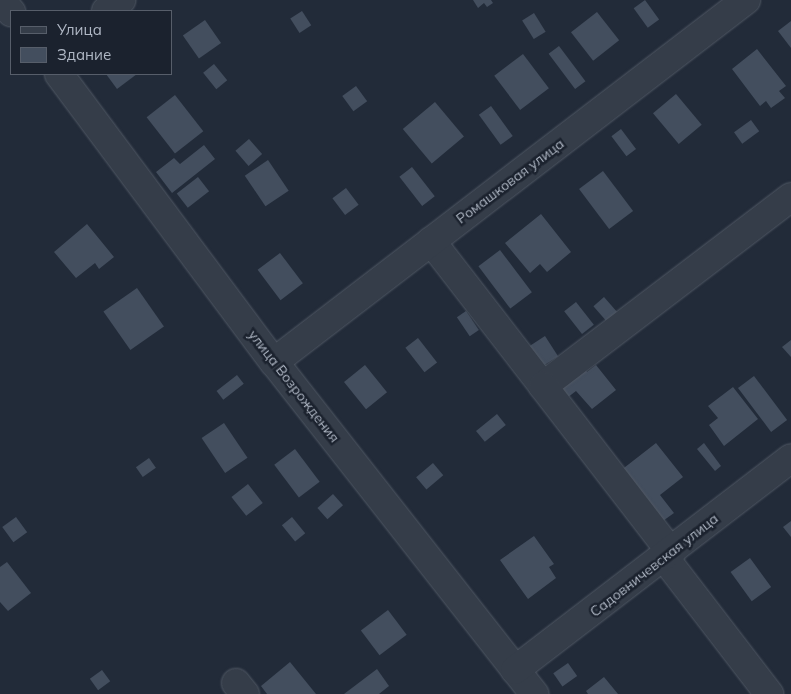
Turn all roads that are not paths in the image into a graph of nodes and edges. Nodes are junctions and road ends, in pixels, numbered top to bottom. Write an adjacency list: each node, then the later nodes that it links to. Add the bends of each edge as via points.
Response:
1 (2, 0): 5 (street)
2 (121, 0): 4 (street)
3 (746, 0): 8 (street, Ромашковая улица)
4 (107, 10)
5 (10, 11)
6 (60, 75): 9 (street, улица Возрождения)
7 (791, 197): 10 (street)
8 (431, 241): 9 (street, Ромашковая улица); 10 (street)
9 (274, 362): 13 (street, улица Возрождения)
10 (543, 386): 12 (street)
11 (791, 458): 12 (street, Садовничевская улица)
12 (668, 555): 13 (street, Садовничевская улица); 15 (street)
13 (515, 670): 14 (street, улица Возрождения)
14 (534, 694)
15 (769, 694)

